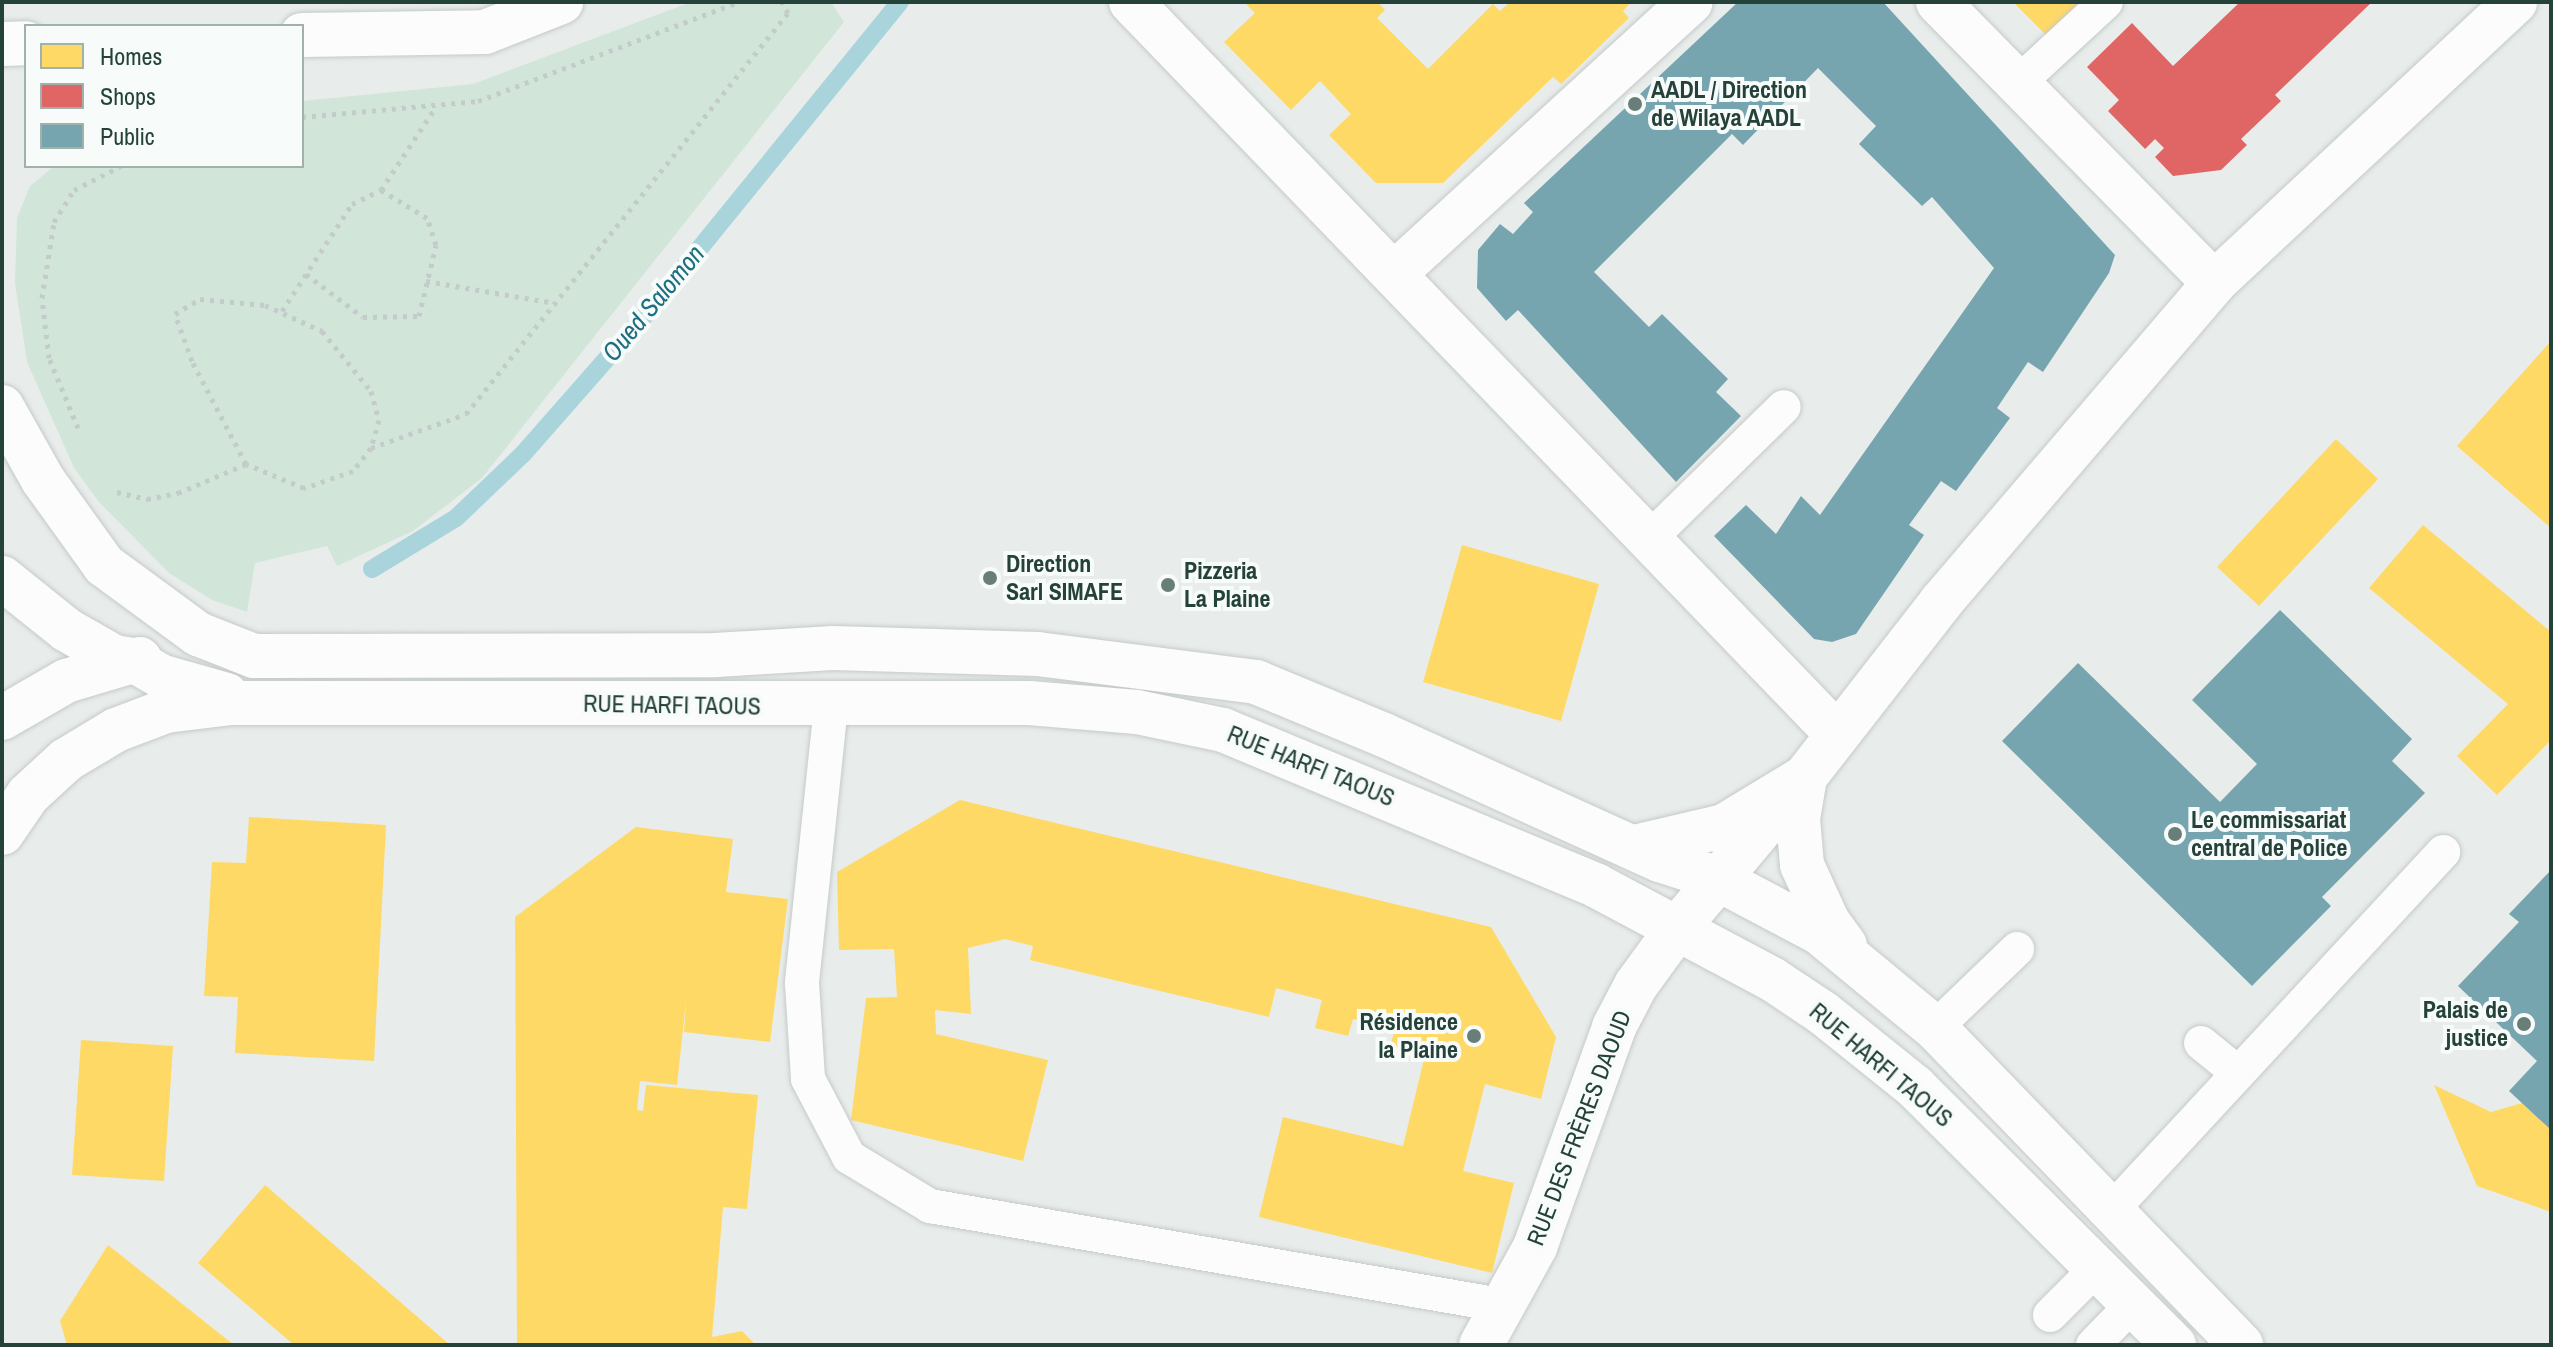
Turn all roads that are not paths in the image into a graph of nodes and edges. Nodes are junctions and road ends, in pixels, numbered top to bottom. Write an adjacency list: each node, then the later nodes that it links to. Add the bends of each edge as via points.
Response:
1 (561, 2): 7 (street, via 485,32)
2 (1131, 2): 11 (street)
3 (1691, 2): 11 (street)
4 (1938, 2): 10 (street)
5 (2106, 2): 10 (lane)
6 (2515, 2): 12 (street, RUE DES FRÈRES DAOUD)
7 (304, 35)
8 (24, 43): 9 (street)
9 (2, 44)
10 (2017, 84): 12 (street)
11 (1395, 273): 15 (street)
12 (2214, 283): 22 (street, RUE DES FRÈRES DAOUD, via 1941,602)
13 (2, 407): 17 (street, RUE HARFI TAOUS, via 43,480 104,565 198,634)
14 (1784, 407): 15 (lane)
15 (1650, 538): 22 (street)
16 (2, 578): 18 (street, RUE HARFI TAOUS, via 67,630 114,657)
17 (254, 656): 18 (street, RUE HARFI TAOUS, via 173,653); 25 (street, RUE HARFI TAOUS, via 716,655 833,648 1038,654 1156,668 1256,682)
18 (133, 660): 19 (street, RUE HARFI TAOUS, via 163,677); 21 (street, RUE HARFI TAOUS, via 66,681)
19 (267, 701): 20 (street, RUE HARFI TAOUS); 24 (street, RUE HARFI TAOUS, via 166,711 116,730 66,760 28,795)
20 (831, 706): 28 (street, RUE HARFI TAOUS, via 1029,703 1137,712 1223,730 1597,886); 37 (lane, via 802,983 808,1079 849,1157 930,1206)
21 (2, 718)
22 (1837, 734): 23 (street, RUE DES FRÈRES DAOUD)
23 (1805, 777): 25 (street, via 1724,826); 27 (street, RUE DES FRÈRES DAOUD); 30 (street, RUE HARFI TAOUS, via 1798,819 1802,865 1828,922)
24 (2, 833)
25 (1635, 847): 27 (street, RUE HARFI TAOUS)
26 (2443, 852): 33 (lane)
27 (1718, 879): 28 (street, RUE DES FRÈRES DAOUD); 30 (street, RUE HARFI TAOUS, via 1820,933)
28 (1679, 926): 35 (street, RUE HARFI TAOUS, via 1772,979 1874,1053); 37 (street, RUE DES FRÈRES DAOUD, via 1636,985 1614,1027 1540,1233)
29 (2017, 949): 31 (lane)
30 (1858, 963): 31 (street, RUE HARFI TAOUS)
31 (1935, 1028): 34 (street, RUE HARFI TAOUS)
32 (2201, 1043): 33 (lane)
33 (2238, 1073): 34 (lane)
34 (2109, 1213): 42 (street, RUE HARFI TAOUS)
35 (2097, 1268): 36 (street, RUE HARFI TAOUS); 38 (lane)
36 (2133, 1304): 40 (lane); 41 (street, RUE HARFI TAOUS)
37 (1506, 1306): 39 (street, RUE DES FRÈRES DAOUD)
38 (2050, 1315)
39 (1481, 1345)
40 (2093, 1345)
41 (2174, 1345)
42 (2241, 1345)

